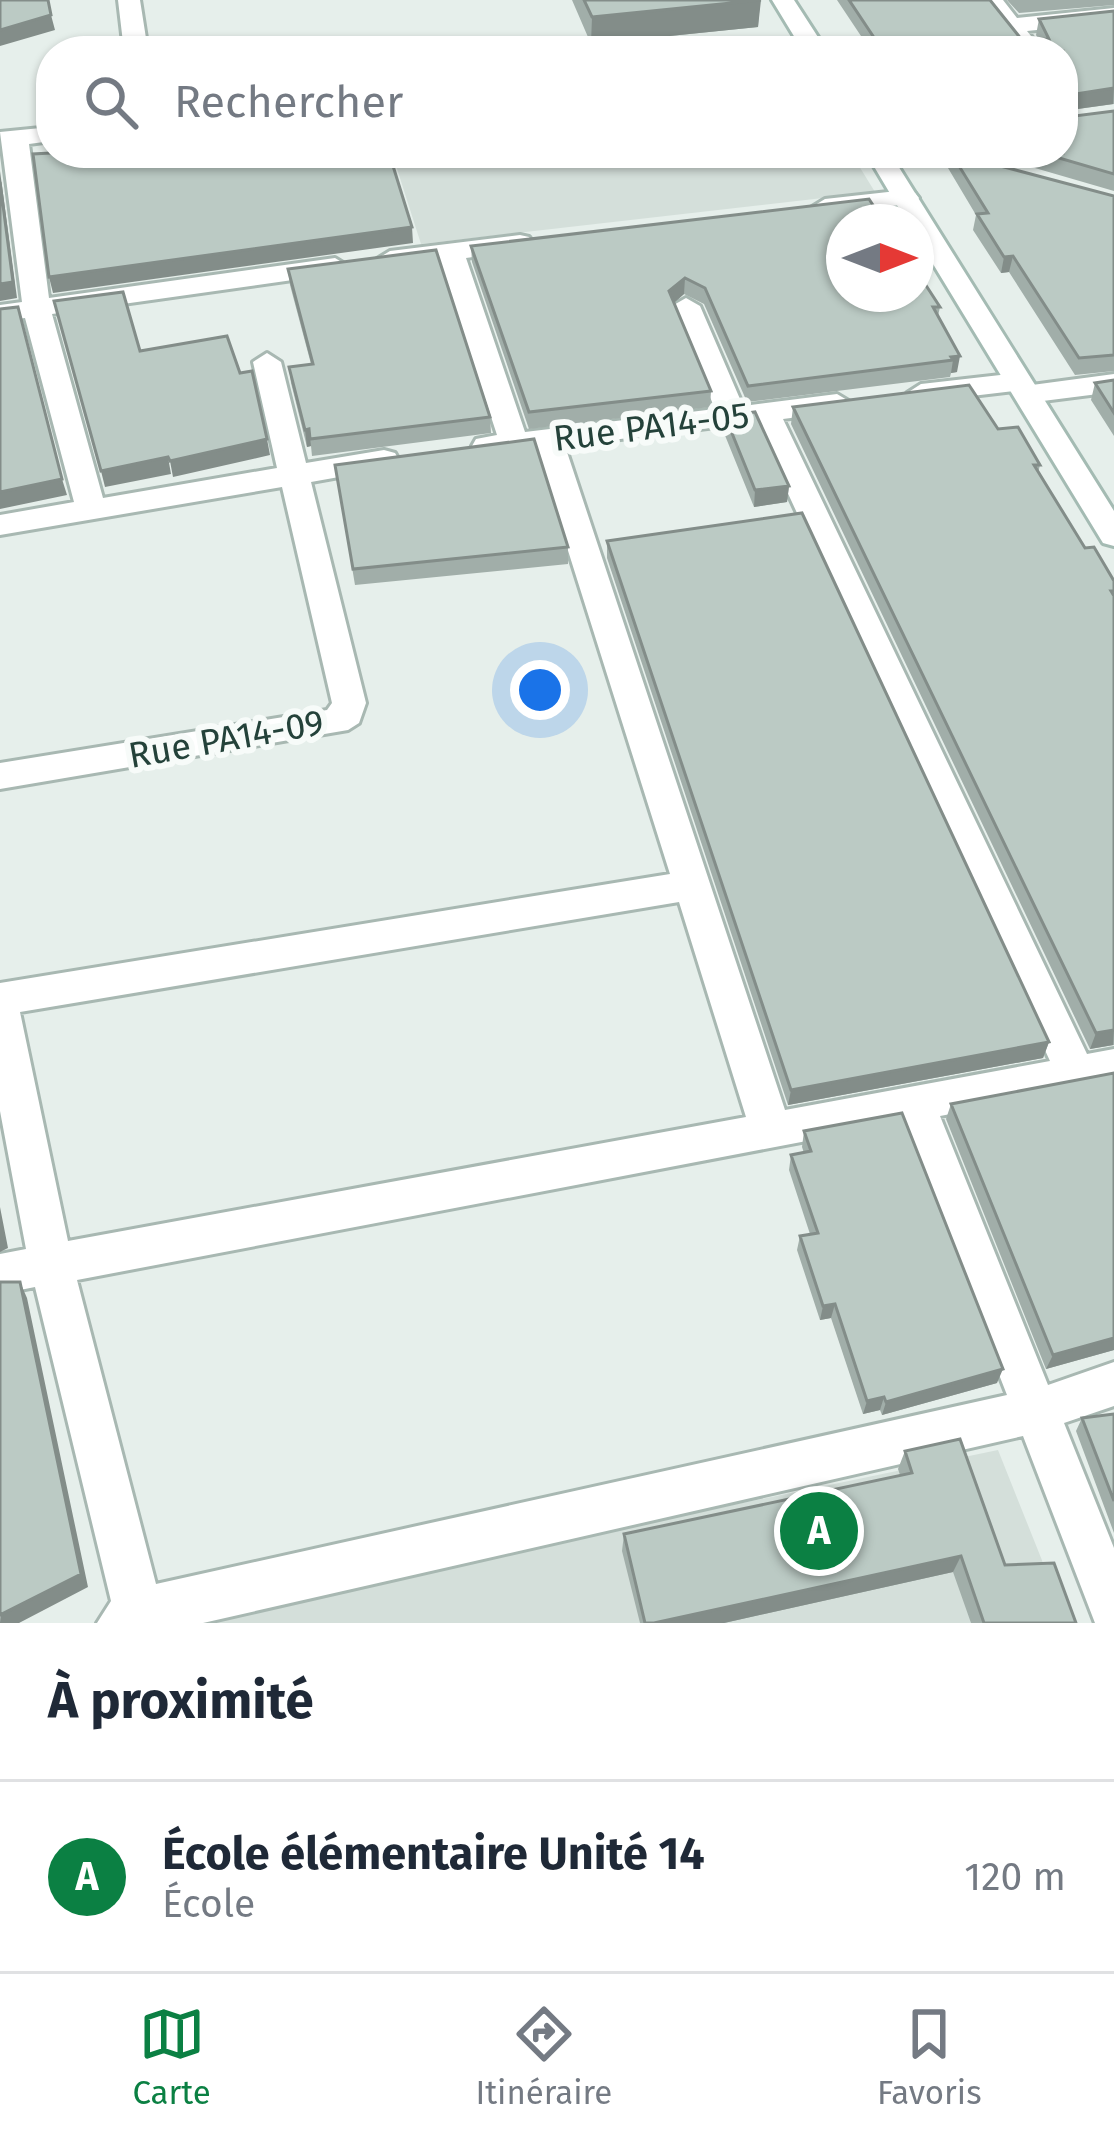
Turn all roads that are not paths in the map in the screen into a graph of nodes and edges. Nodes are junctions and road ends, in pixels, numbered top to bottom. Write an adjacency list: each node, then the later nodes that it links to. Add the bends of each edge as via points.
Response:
1 (129, 0): 6 (street)
2 (783, 0): 7 (street)
3 (991, 0): 5 (street)
4 (1107, 10): 5 (street)
5 (1012, 26): 8 (street)
6 (134, 36)
7 (803, 36)
8 (1020, 36)
9 (8, 138): 17 (street)
10 (887, 168): 13 (street)
11 (995, 168): 12 (street)
12 (1026, 176)
13 (906, 198): 14 (street); 22 (street)
14 (792, 211)
15 (541, 240): 16 (street)
16 (450, 251): 17 (street); 24 (street)
17 (36, 306): 19 (street); 28 (street)
18 (686, 306): 23 (street)
19 (0, 313)
20 (267, 362): 27 (street)
21 (1114, 382): 22 (street, Rue PA14-05)
22 (1023, 388): 23 (street, Rue PA14-05); 30 (street)
23 (749, 414): 24 (street, Rue PA14-05); 34 (street)
24 (531, 441): 25 (street, Rue PA14-05); 32 (street, via 591,544)
25 (448, 452)
26 (405, 458): 27 (street)
27 (295, 472): 28 (street); 31 (street, Rue PA14-09, via 347,714)
28 (90, 506): 29 (street)
29 (0, 525)
30 (1114, 536)
31 (0, 776)
32 (691, 885): 33 (street); 36 (street)
33 (0, 1003): 37 (street)
34 (1095, 1070): 35 (street)
35 (914, 1103): 36 (street); 40 (street)
36 (771, 1130): 37 (street)
37 (51, 1264): 38 (street); 42 (street)
38 (0, 1274)
39 (1114, 1384): 40 (street)
40 (1036, 1412): 41 (street); 42 (street)
41 (1114, 1609)
42 (134, 1620)

